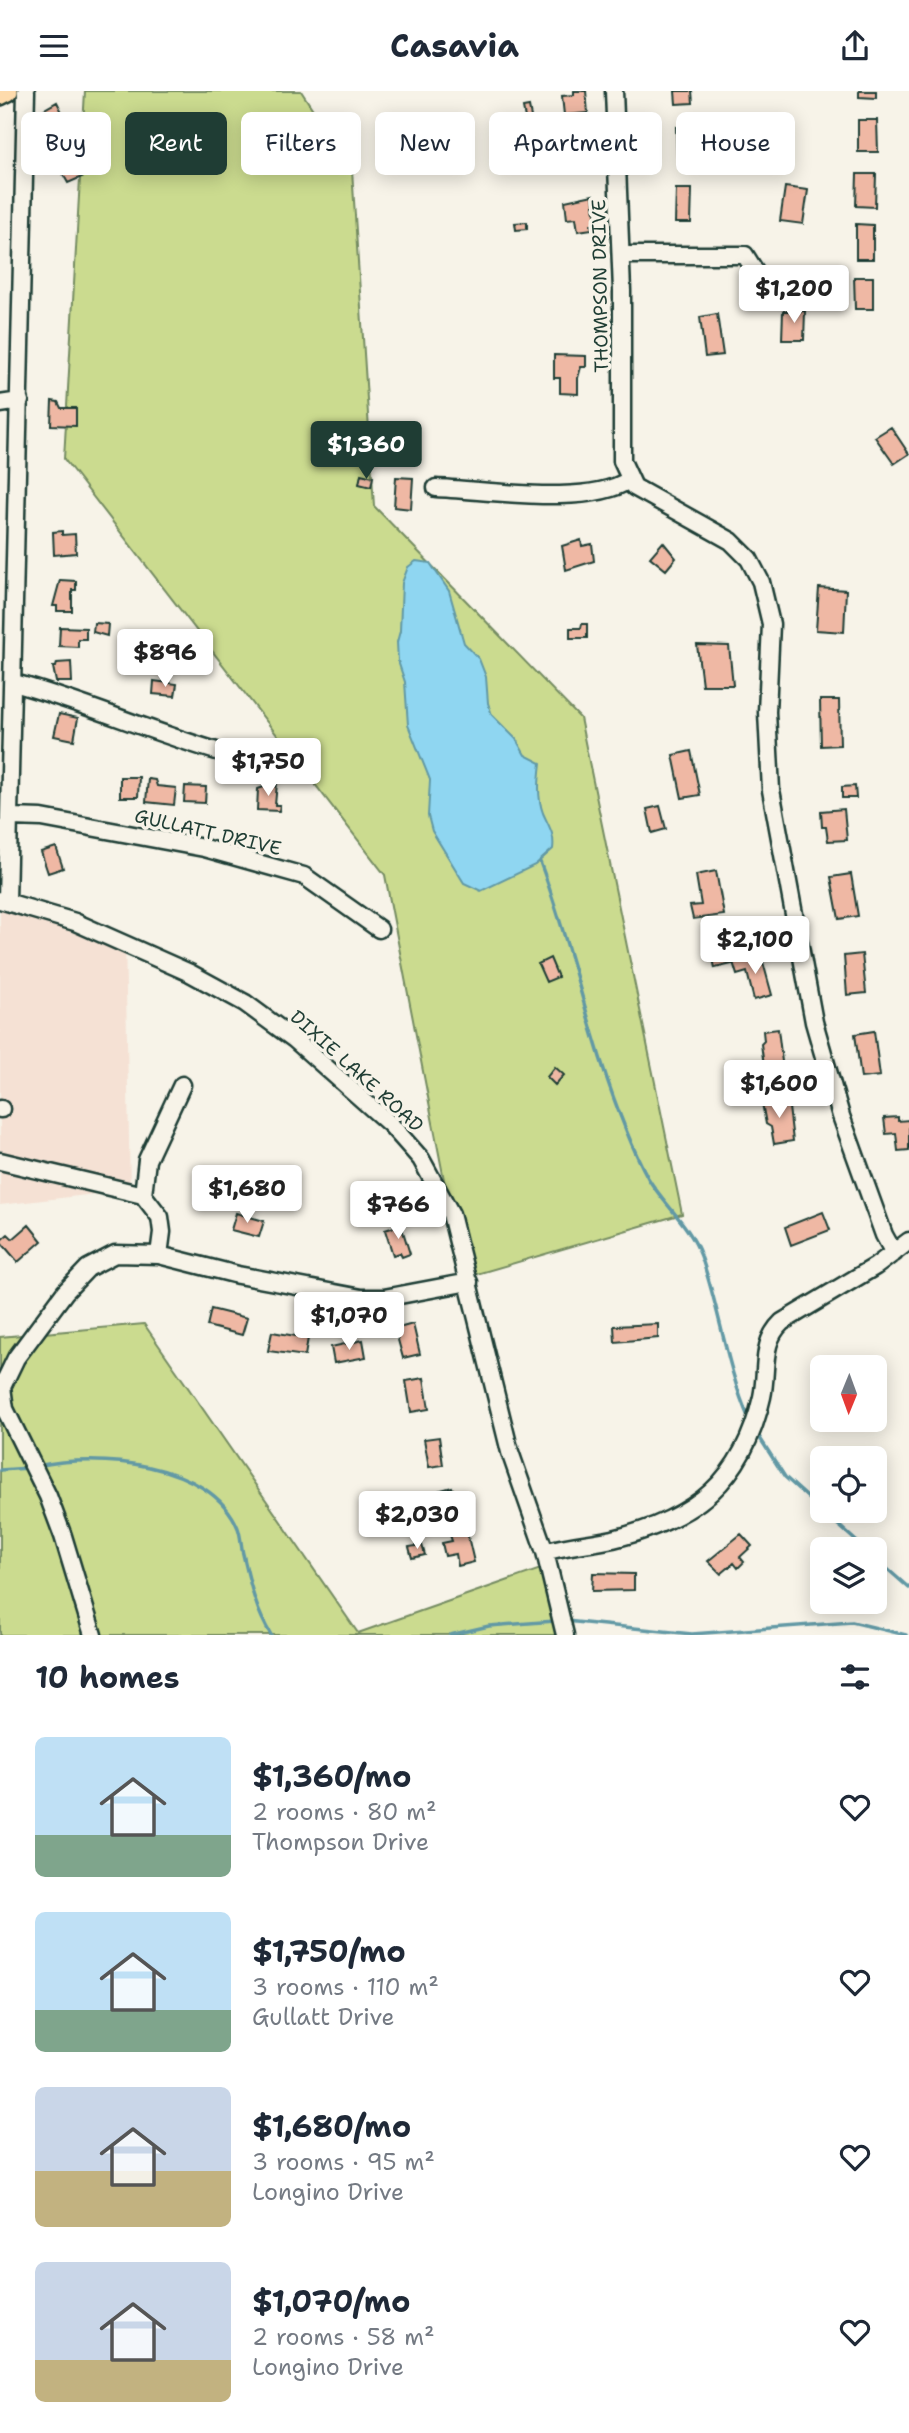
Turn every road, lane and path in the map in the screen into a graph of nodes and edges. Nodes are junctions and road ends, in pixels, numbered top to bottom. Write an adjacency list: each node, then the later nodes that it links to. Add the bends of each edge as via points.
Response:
1 (8, 91): 4 (main road)
2 (26, 91): 7 (street)
3 (614, 91): 5 (street, THOMPSON DRIVE)
4 (0, 95)
5 (621, 255): 6 (street, via 745,255); 9 (street, THOMPSON DRIVE, via 622,461)
6 (767, 290)
7 (20, 401): 8 (street); 11 (street)
8 (0, 404)
9 (629, 480): 10 (street, via 615,489 585,495); 20 (street, via 645,496 731,541 749,559 761,582 771,624 766,712 771,790 814,1022 846,1129)
10 (436, 488)
11 (14, 683): 12 (street); 13 (street)
12 (220, 752)
13 (11, 817): 14 (street); 15 (street, GULLATT DRIVE, via 42,818 204,848 304,876)
14 (4, 900): 22 (street, DIXIE LAKE ROAD, via 75,922 190,972 245,1003 294,1039 391,1125 421,1159 451,1214)
15 (379, 929)
16 (182, 1085): 18 (street, via 147,1160)
17 (0, 1161): 18 (street)
18 (143, 1195): 21 (street, via 160,1217)
19 (909, 1241): 20 (street)
20 (894, 1253): 23 (street, via 773,1331 766,1346 753,1431 736,1465 711,1495 642,1531)
21 (159, 1255): 22 (street, via 361,1298); 24 (street, via 115,1254 88,1268 16,1358 2,1387 5,1409 63,1536)
22 (469, 1282): 23 (street, DIXIE LAKE ROAD, via 510,1452)
23 (545, 1552): 25 (street, DIXIE LAKE ROAD)
24 (93, 1635)
25 (565, 1635)

